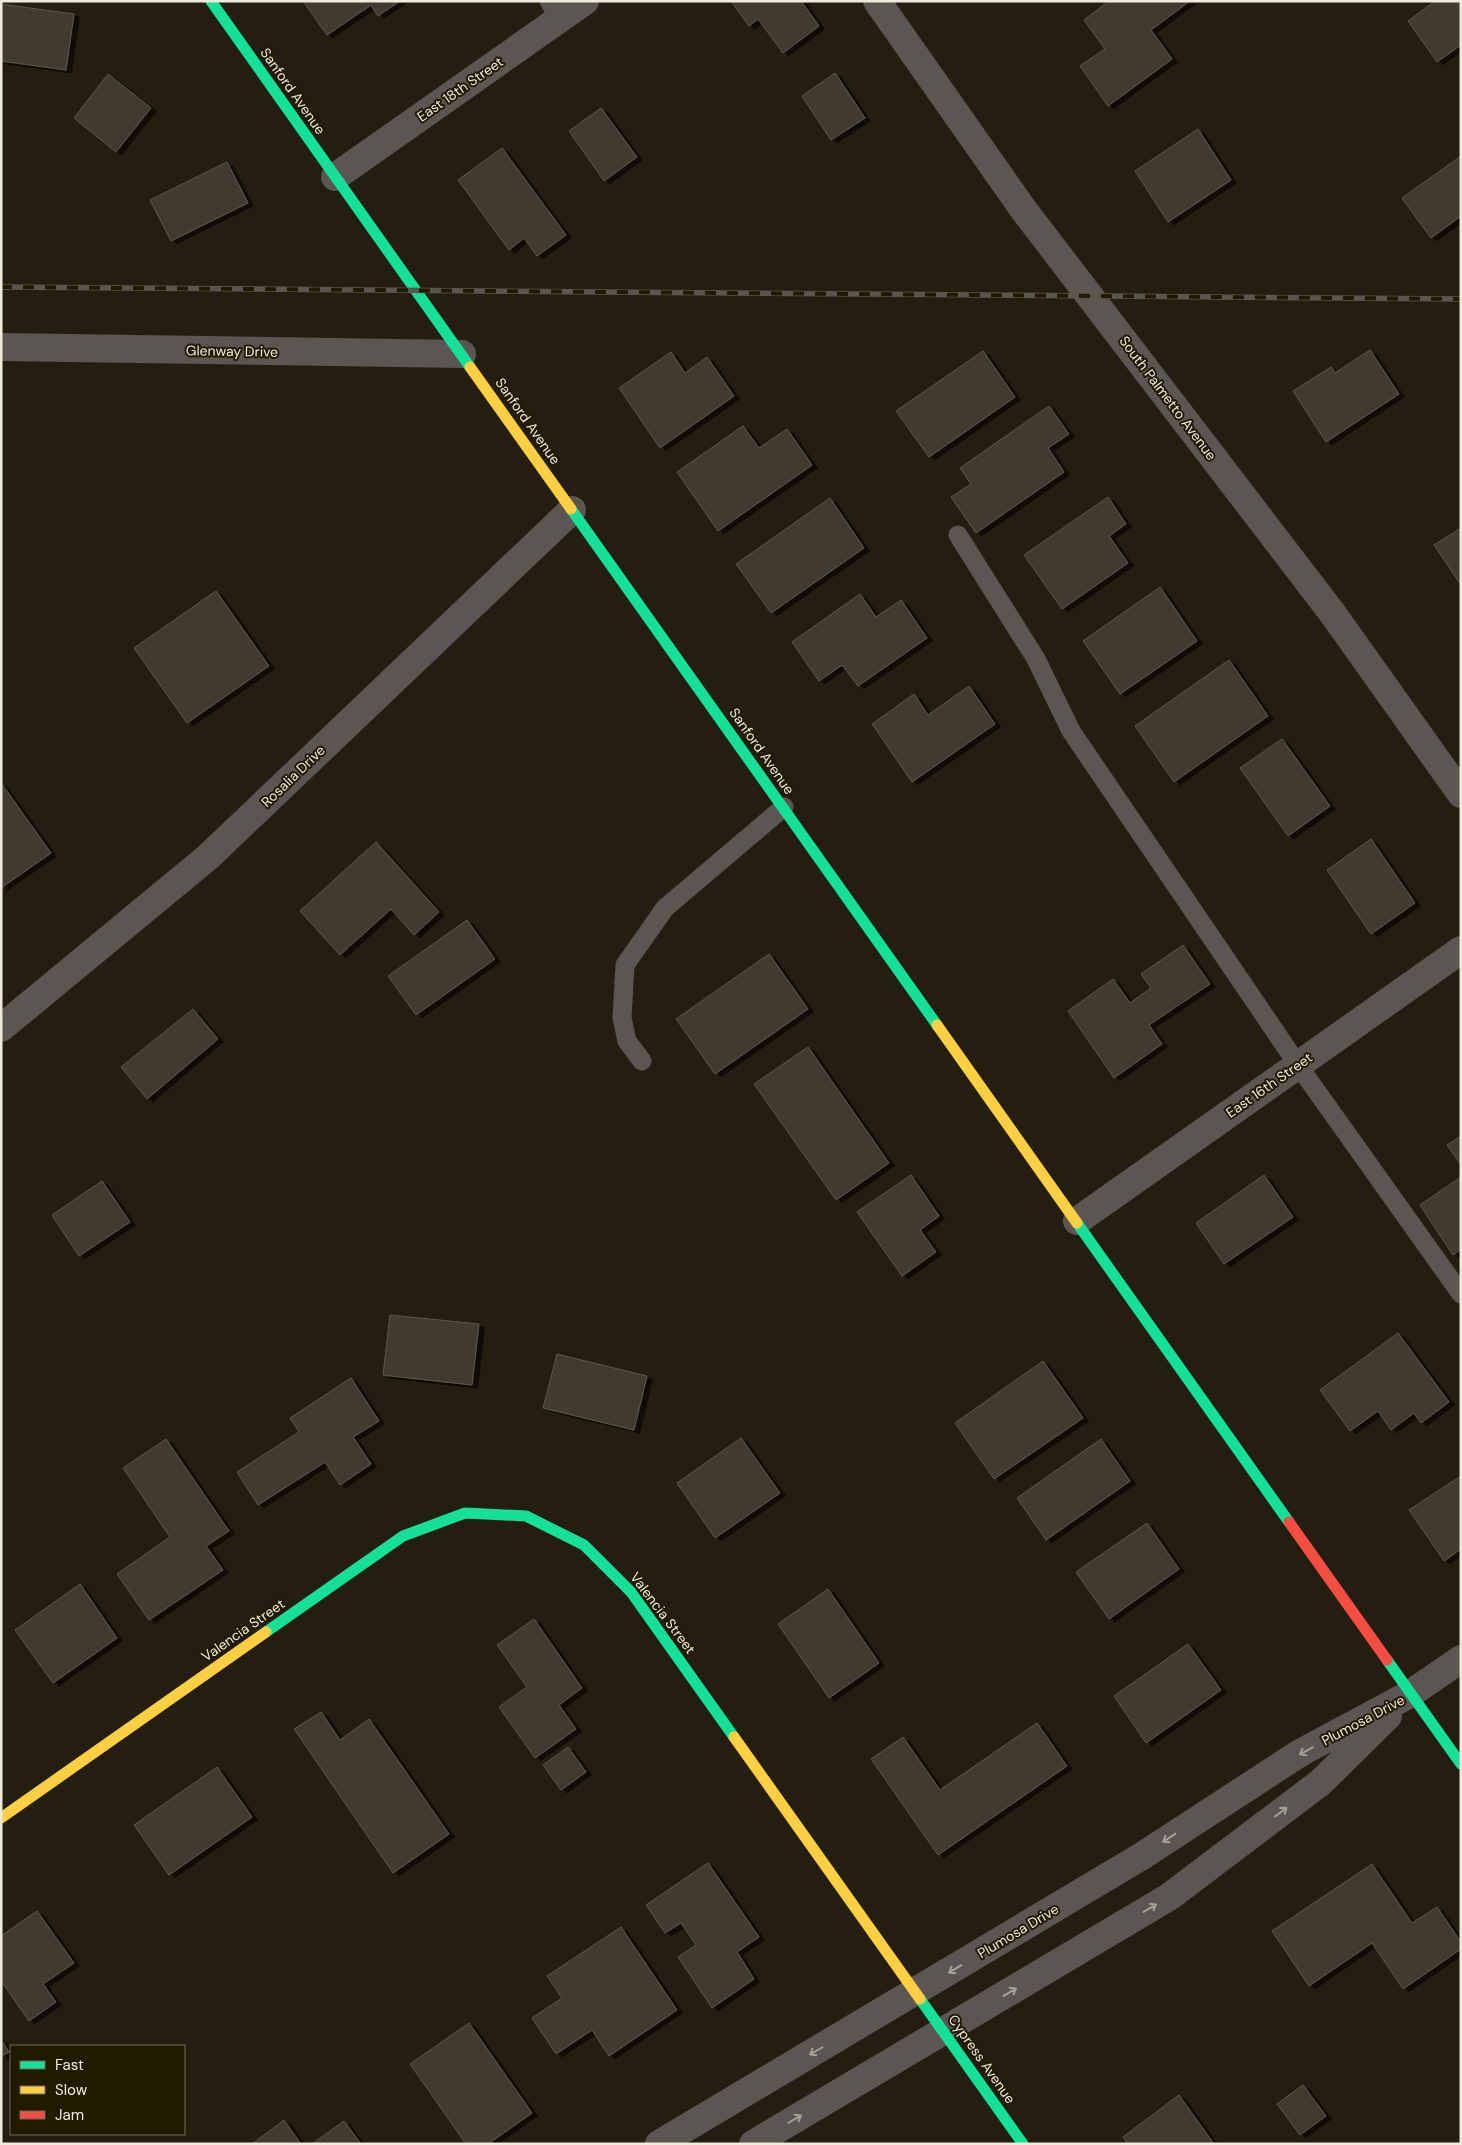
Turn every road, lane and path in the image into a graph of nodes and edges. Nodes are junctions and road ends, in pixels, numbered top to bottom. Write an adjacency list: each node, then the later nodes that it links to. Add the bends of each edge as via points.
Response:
1 (211, 1): 5 (main road, Sanford Avenue)
2 (585, 1): 4 (street, East 18th Street)
3 (877, 1): 10 (street, South Palmetto Avenue, via 1024,209 1327,607)
4 (555, 10): 5 (street, East 18th Street)
5 (335, 177): 7 (main road, Sanford Avenue)
6 (1, 347): 7 (street, Glenway Drive)
7 (462, 354): 8 (main road, Sanford Avenue)
8 (572, 510): 11 (main road, Sanford Avenue); 13 (street, Rosalia Drive, via 208,857)
9 (958, 535): 15 (lane, via 1036,660 1071,731)
10 (1461, 794)
11 (784, 807): 14 (lane, via 665,908 625,965 622,1018 627,1040); 16 (main road, Sanford Avenue)
12 (1461, 950): 15 (street, East 16th Street)
13 (1, 1028)
14 (642, 1061)
15 (1298, 1065): 16 (street, East 16th Street); 17 (lane)
16 (1077, 1221): 19 (main road, Sanford Avenue)
17 (1461, 1294)
18 (1461, 1659): 19 (street)
19 (1410, 1694): 20 (main road, Sanford Avenue); 22 (street, Plumosa Drive, one-way to 22, via 1300,1754 1142,1856); 23 (street, Plumosa Drive, one-way to 19, via 1168,1897 1321,1782)
20 (1461, 1764)
21 (1, 1818): 22 (main road, Valencia Street, via 403,1536 465,1513 526,1516 584,1545 631,1592)
22 (916, 1992): 23 (main road, Cypress Avenue); 24 (street, Plumosa Drive, one-way to 24)
23 (944, 2032): 25 (street, Plumosa Drive, one-way to 23); 26 (main road, Cypress Avenue)
24 (659, 2144)
25 (753, 2144)
26 (1023, 2144)

